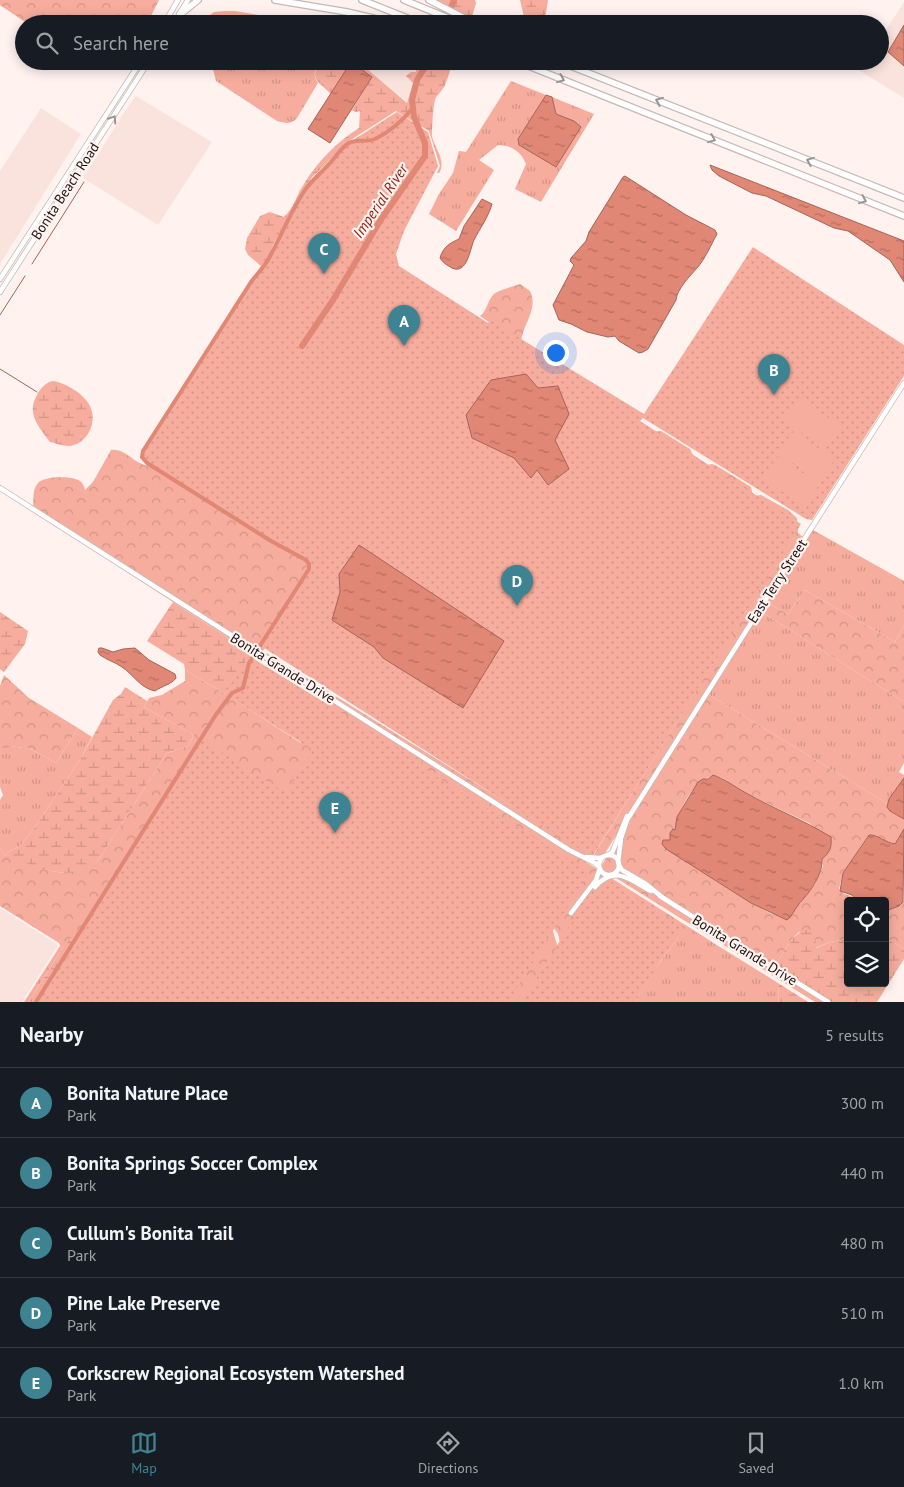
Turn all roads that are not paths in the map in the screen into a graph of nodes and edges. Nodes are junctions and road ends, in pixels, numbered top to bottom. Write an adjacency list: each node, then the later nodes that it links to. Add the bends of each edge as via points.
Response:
1 (178, 0): 8 (street)
2 (188, 0): 9 (street)
3 (198, 0): 10 (highway)
4 (276, 0): 11 (highway)
5 (362, 0): 12 (highway)
6 (404, 0): 13 (highway)
7 (432, 2): 14 (highway)
8 (169, 15)
9 (179, 15)
10 (180, 15)
11 (360, 15)
12 (400, 15)
13 (442, 15)
14 (458, 15)
15 (135, 70): 21 (street, Bonita Beach Road)
16 (143, 70): 22 (street, Bonita Beach Road, one-way to 16)
17 (539, 70): 20 (highway, one-way to 20)
18 (581, 70): 19 (highway, one-way to 18)
19 (904, 198)
20 (904, 216)
21 (0, 279)
22 (0, 292)
23 (904, 383): 25 (street, East Terry Street)
24 (0, 488): 26 (street, Bonita Grande Drive)
25 (652, 780): 27 (street, East Terry Street, via 624,820 613,850); 28 (street, East Terry Street, via 624,828)
26 (568, 849): 27 (street, Bonita Grande Drive, via 589,858); 29 (street, Bonita Grande Drive)
27 (606, 857): 28 (street, via 614,857); 29 (street)
28 (618, 863): 30 (street, via 617,870); 32 (street, Bonita Grande Drive, via 622,870)
29 (600, 868): 30 (street); 31 (street)
30 (609, 875): 31 (street); 32 (street, Bonita Grande Drive, via 628,878)
31 (585, 896): 33 (street)
32 (662, 897): 34 (street, Bonita Grande Drive)
33 (571, 913)
34 (828, 1002)

